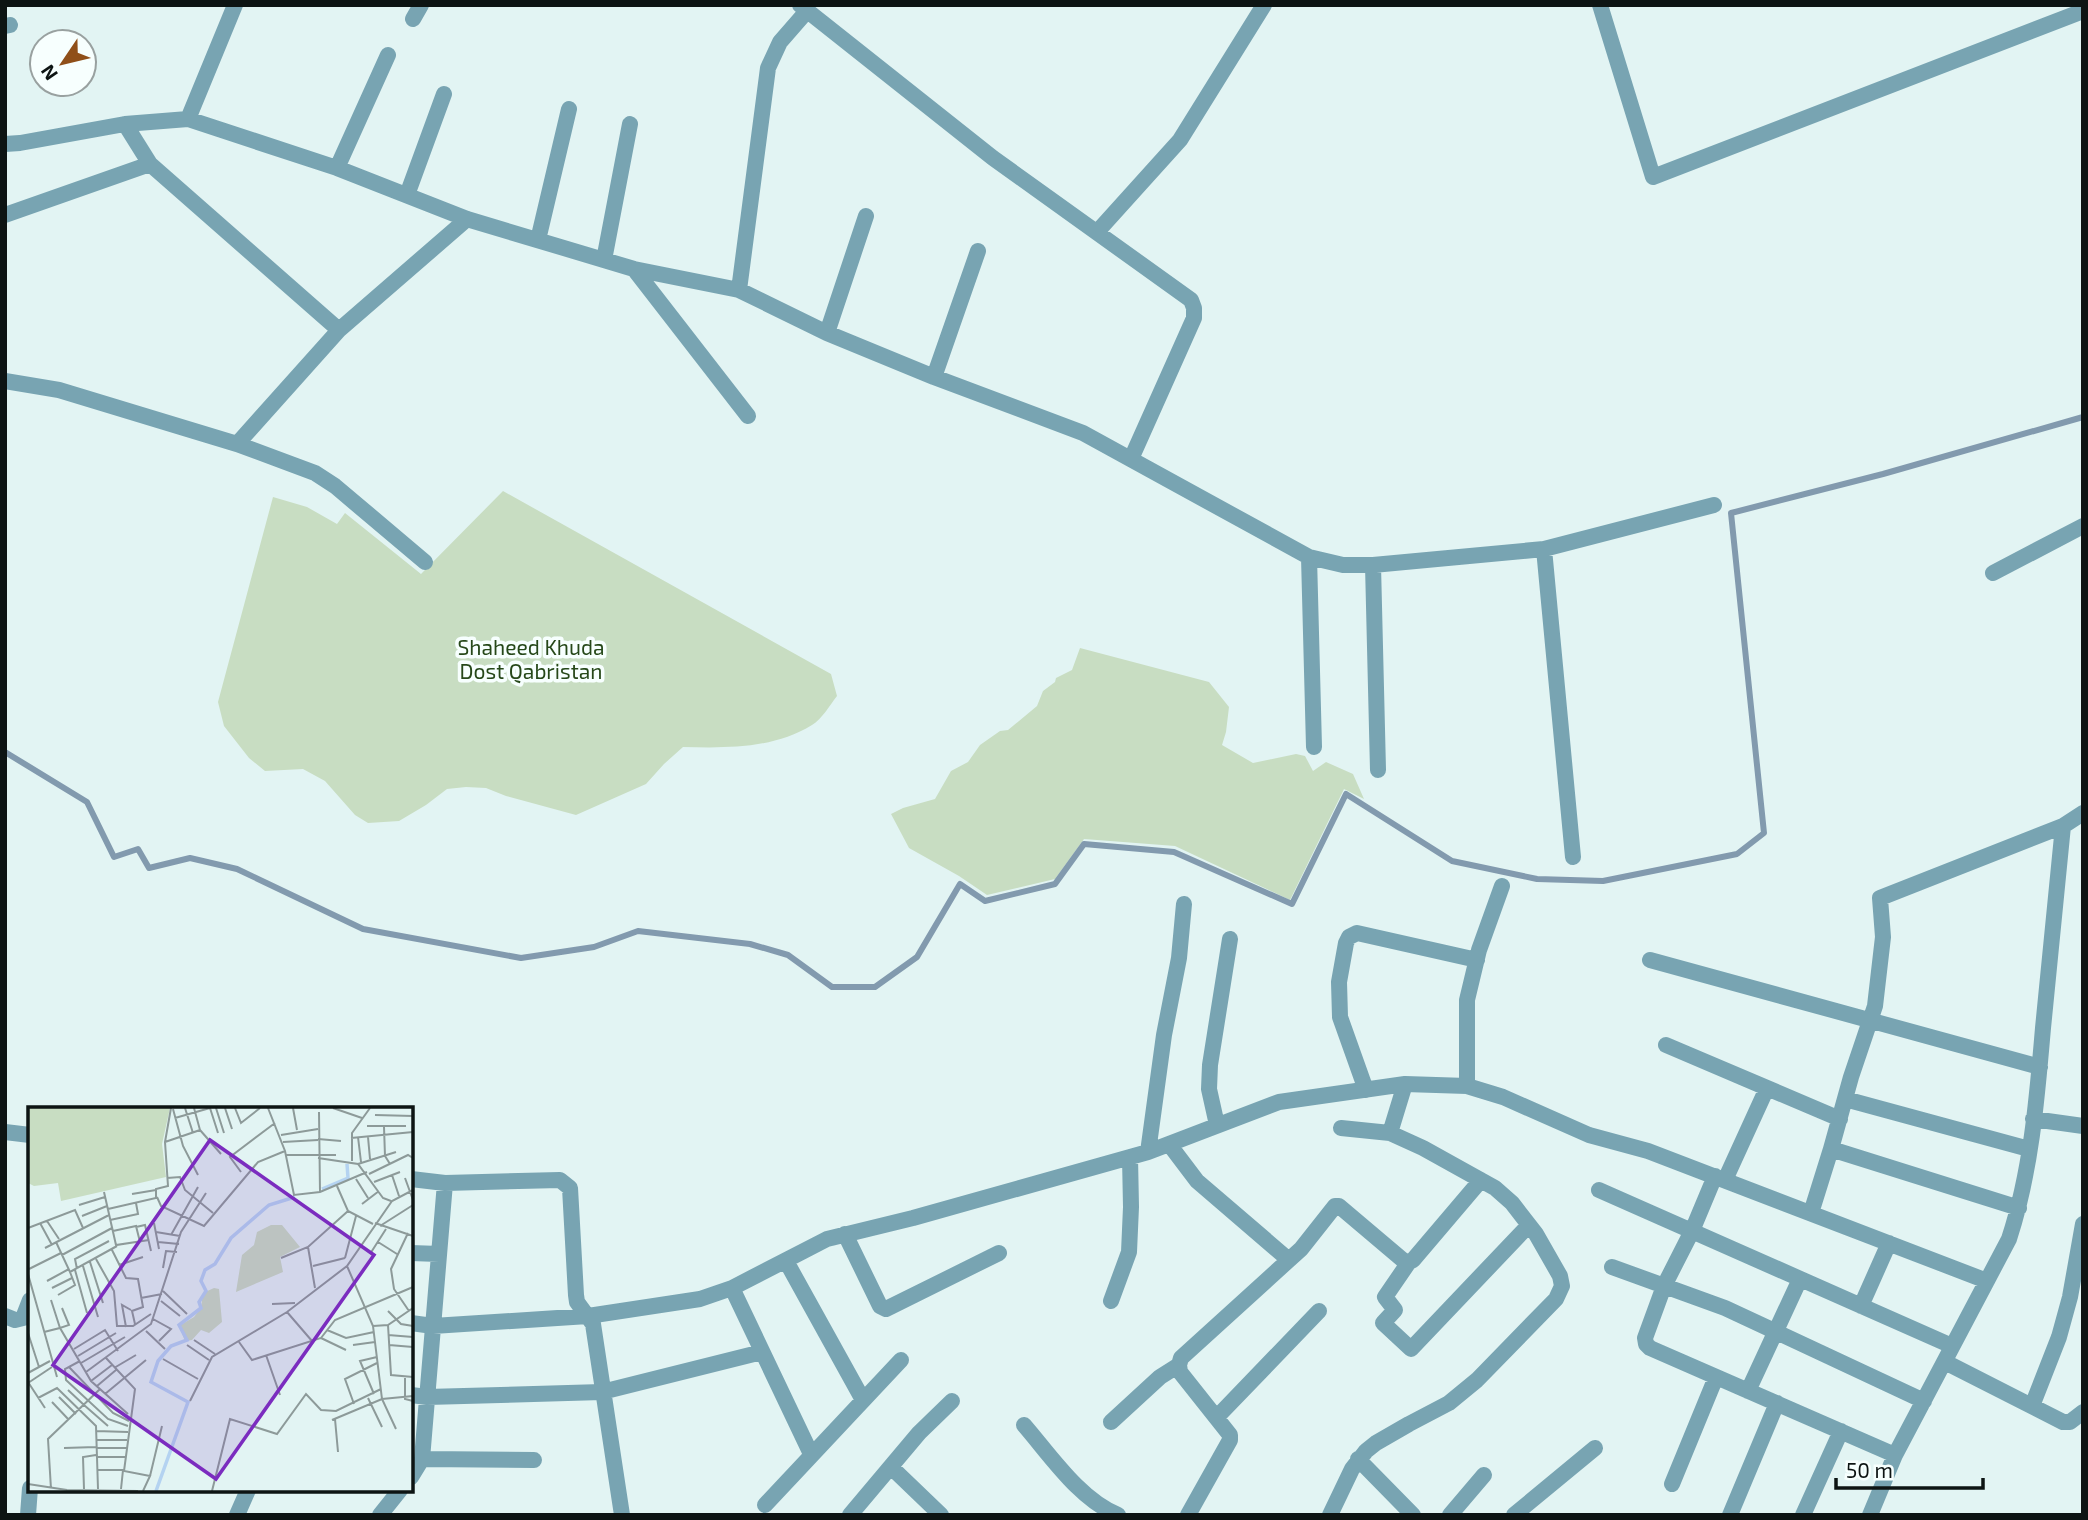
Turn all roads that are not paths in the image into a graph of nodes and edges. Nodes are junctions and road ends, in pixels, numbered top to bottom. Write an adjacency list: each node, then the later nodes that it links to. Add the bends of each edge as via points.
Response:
1 (235, 5): 9 (street)
2 (1264, 5): 19 (street, via 1180,140)
3 (1600, 5): 5 (street, via 1653,177)
4 (803, 8): 19 (street, via 993,158); 24 (street, via 768,68)
5 (2083, 11)
6 (388, 55): 14 (street)
7 (444, 93): 15 (street)
8 (569, 109): 20 (street)
9 (188, 120): 10 (street); 14 (street)
10 (125, 124): 12 (street); 13 (street)
11 (630, 124): 22 (street)
12 (5, 144)
13 (150, 164): 16 (street); 25 (street)
14 (337, 168): 15 (street)
15 (407, 195): 18 (street)
16 (5, 215)
17 (866, 216): 26 (street)
18 (467, 219): 20 (street); 25 (street)
19 (1097, 232): 31 (street, via 1191,300 1194,308 1194,318)
20 (538, 240): 22 (street)
21 (978, 251): 27 (street)
22 (604, 260): 23 (street)
23 (634, 269): 24 (street); 29 (street)
24 (739, 290): 26 (street)
25 (339, 330): 30 (street)
26 (827, 333): 27 (street)
27 (934, 377): 31 (street, via 1083,433)
28 (5, 381): 30 (street, via 59,390)
29 (748, 416)
30 (237, 444): 36 (street, via 315,473)
31 (1131, 459): 35 (street)
32 (1714, 505): 34 (street)
33 (2083, 526): 38 (street)
34 (1544, 549): 37 (street); 43 (street)
35 (1309, 557): 37 (street, via 1343,565); 39 (street)
36 (425, 562)
37 (1373, 565): 40 (street)
38 (1993, 573)
39 (1314, 747)
40 (1378, 771)
41 (2083, 813): 42 (street)
42 (2063, 826): 49 (street, via 1880,898 1882,957); 51 (street)
43 (1573, 857)
44 (1502, 886): 47 (street)
45 (1184, 904): 68 (street)
46 (1230, 939): 59 (street, via 1210,1065 1209,1090)
47 (1477, 960): 53 (street, via 1467,1000); 55 (street, via 1357,933 1349,937 1339,982 1340,1017)
48 (1650, 960): 49 (street)
49 (1869, 1020): 51 (street); 56 (street)
50 (1666, 1045): 54 (street)
51 (2040, 1067): 58 (street)
52 (1405, 1084): 53 (street); 55 (street); 63 (street)
53 (1467, 1086): 70 (street, via 1597,1137)
54 (1767, 1087): 57 (street); 70 (street)
55 (1366, 1090): 59 (street, via 1279,1102)
56 (1845, 1099): 57 (street); 67 (street)
57 (1840, 1119): 66 (street)
58 (2033, 1119): 60 (street); 67 (street)
59 (1217, 1125): 65 (street)
60 (2083, 1126)
61 (1341, 1128): 63 (street)
62 (5, 1132): 64 (street)
63 (1390, 1133): 72 (street)
64 (28, 1135)
65 (1169, 1144): 68 (street); 85 (street, via 1197,1181)
66 (1831, 1149): 75 (street); 76 (street)
67 (2029, 1149): 75 (street)
68 (1148, 1152): 69 (street)
69 (1130, 1157): 80 (street); 93 (street, via 1129,1252)
70 (1720, 1178): 76 (street); 79 (street)
71 (413, 1179): 73 (street)
72 (1481, 1180): 78 (street, via 1512,1203); 87 (street)
73 (445, 1183): 84 (street); 98 (street, via 565,1182 570,1188 576,1295)
74 (1599, 1190): 79 (street)
75 (2019, 1208): 90 (street, via 2009,1240)
76 (1811, 1213): 81 (street)
77 (2083, 1224): 115 (street, via 2059,1337)
78 (1529, 1225): 87 (street, via 1411,1349 1384,1323 1395,1310 1385,1297); 125 (street, via 1560,1276 1562,1286 1556,1299 1450,1403 1376,1443)
79 (1692, 1231): 89 (street); 91 (street)
80 (845, 1234): 83 (street, via 880,1306 886,1309); 86 (street)
81 (1889, 1243): 90 (street); 95 (street)
82 (413, 1252): 84 (street)
83 (999, 1253)
84 (439, 1254): 100 (street)
85 (1289, 1260): 87 (street, via 1339,1206); 106 (street)
86 (786, 1261): 92 (street); 111 (street)
87 (1409, 1262)
88 (1612, 1267): 91 (street)
89 (1800, 1279): 95 (street); 101 (street)
90 (1987, 1281): 102 (street)
91 (1664, 1286): 101 (street); 107 (street, via 1646,1344)
92 (732, 1287): 98 (street, via 700,1300); 103 (street)
93 (1111, 1301)
94 (28, 1305): 97 (street, via 23,1318)
95 (1861, 1306): 102 (street)
96 (1319, 1311): 117 (street)
97 (5, 1316)
98 (588, 1316): 100 (street); 109 (street)
99 (413, 1323): 100 (street)
100 (433, 1326): 110 (street)
101 (1775, 1332): 108 (street); 113 (street)
102 (1952, 1346): 105 (street)
103 (762, 1352): 109 (street); 122 (street)
104 (901, 1360): 111 (street)
105 (1945, 1362): 113 (street); 115 (street)
106 (1179, 1365): 117 (street); 118 (street)
107 (1716, 1377): 108 (street); 130 (street)
108 (1748, 1391): 114 (street)
109 (602, 1392): 110 (street); 138 (street)
110 (419, 1396): 124 (street)
111 (863, 1400): 122 (street)
112 (952, 1401): 127 (street)
113 (1924, 1401): 123 (street)
114 (1777, 1403): 120 (street); 147 (street)
115 (2032, 1406): 116 (street, via 2063,1422)
116 (2083, 1412)
117 (1217, 1416): 142 (street, via 1230,1440)
118 (1111, 1422)
119 (1024, 1425): 141 (street, via 1093,1501)
120 (1840, 1431): 123 (street); 148 (street)
121 (1595, 1448): 146 (street)
122 (811, 1454): 134 (street)
123 (1895, 1455): 149 (street)
124 (422, 1459): 126 (street); 128 (street)
125 (1358, 1459): 143 (street); 144 (street)
126 (534, 1461)
127 (891, 1467): 139 (street); 140 (street)
128 (413, 1474)
129 (1484, 1475): 145 (street)
130 (1672, 1484)
131 (30, 1492): 135 (street)
132 (247, 1492): 136 (street)
133 (399, 1492): 137 (street)
134 (765, 1505)
135 (27, 1515)
136 (237, 1515)
137 (380, 1515)
138 (622, 1515)
139 (850, 1515)
140 (940, 1515)
141 (1118, 1515)
142 (1188, 1515)
143 (1330, 1515)
144 (1413, 1515)
145 (1450, 1515)
146 (1514, 1515)
147 (1730, 1515)
148 (1802, 1515)
149 (1870, 1515)

